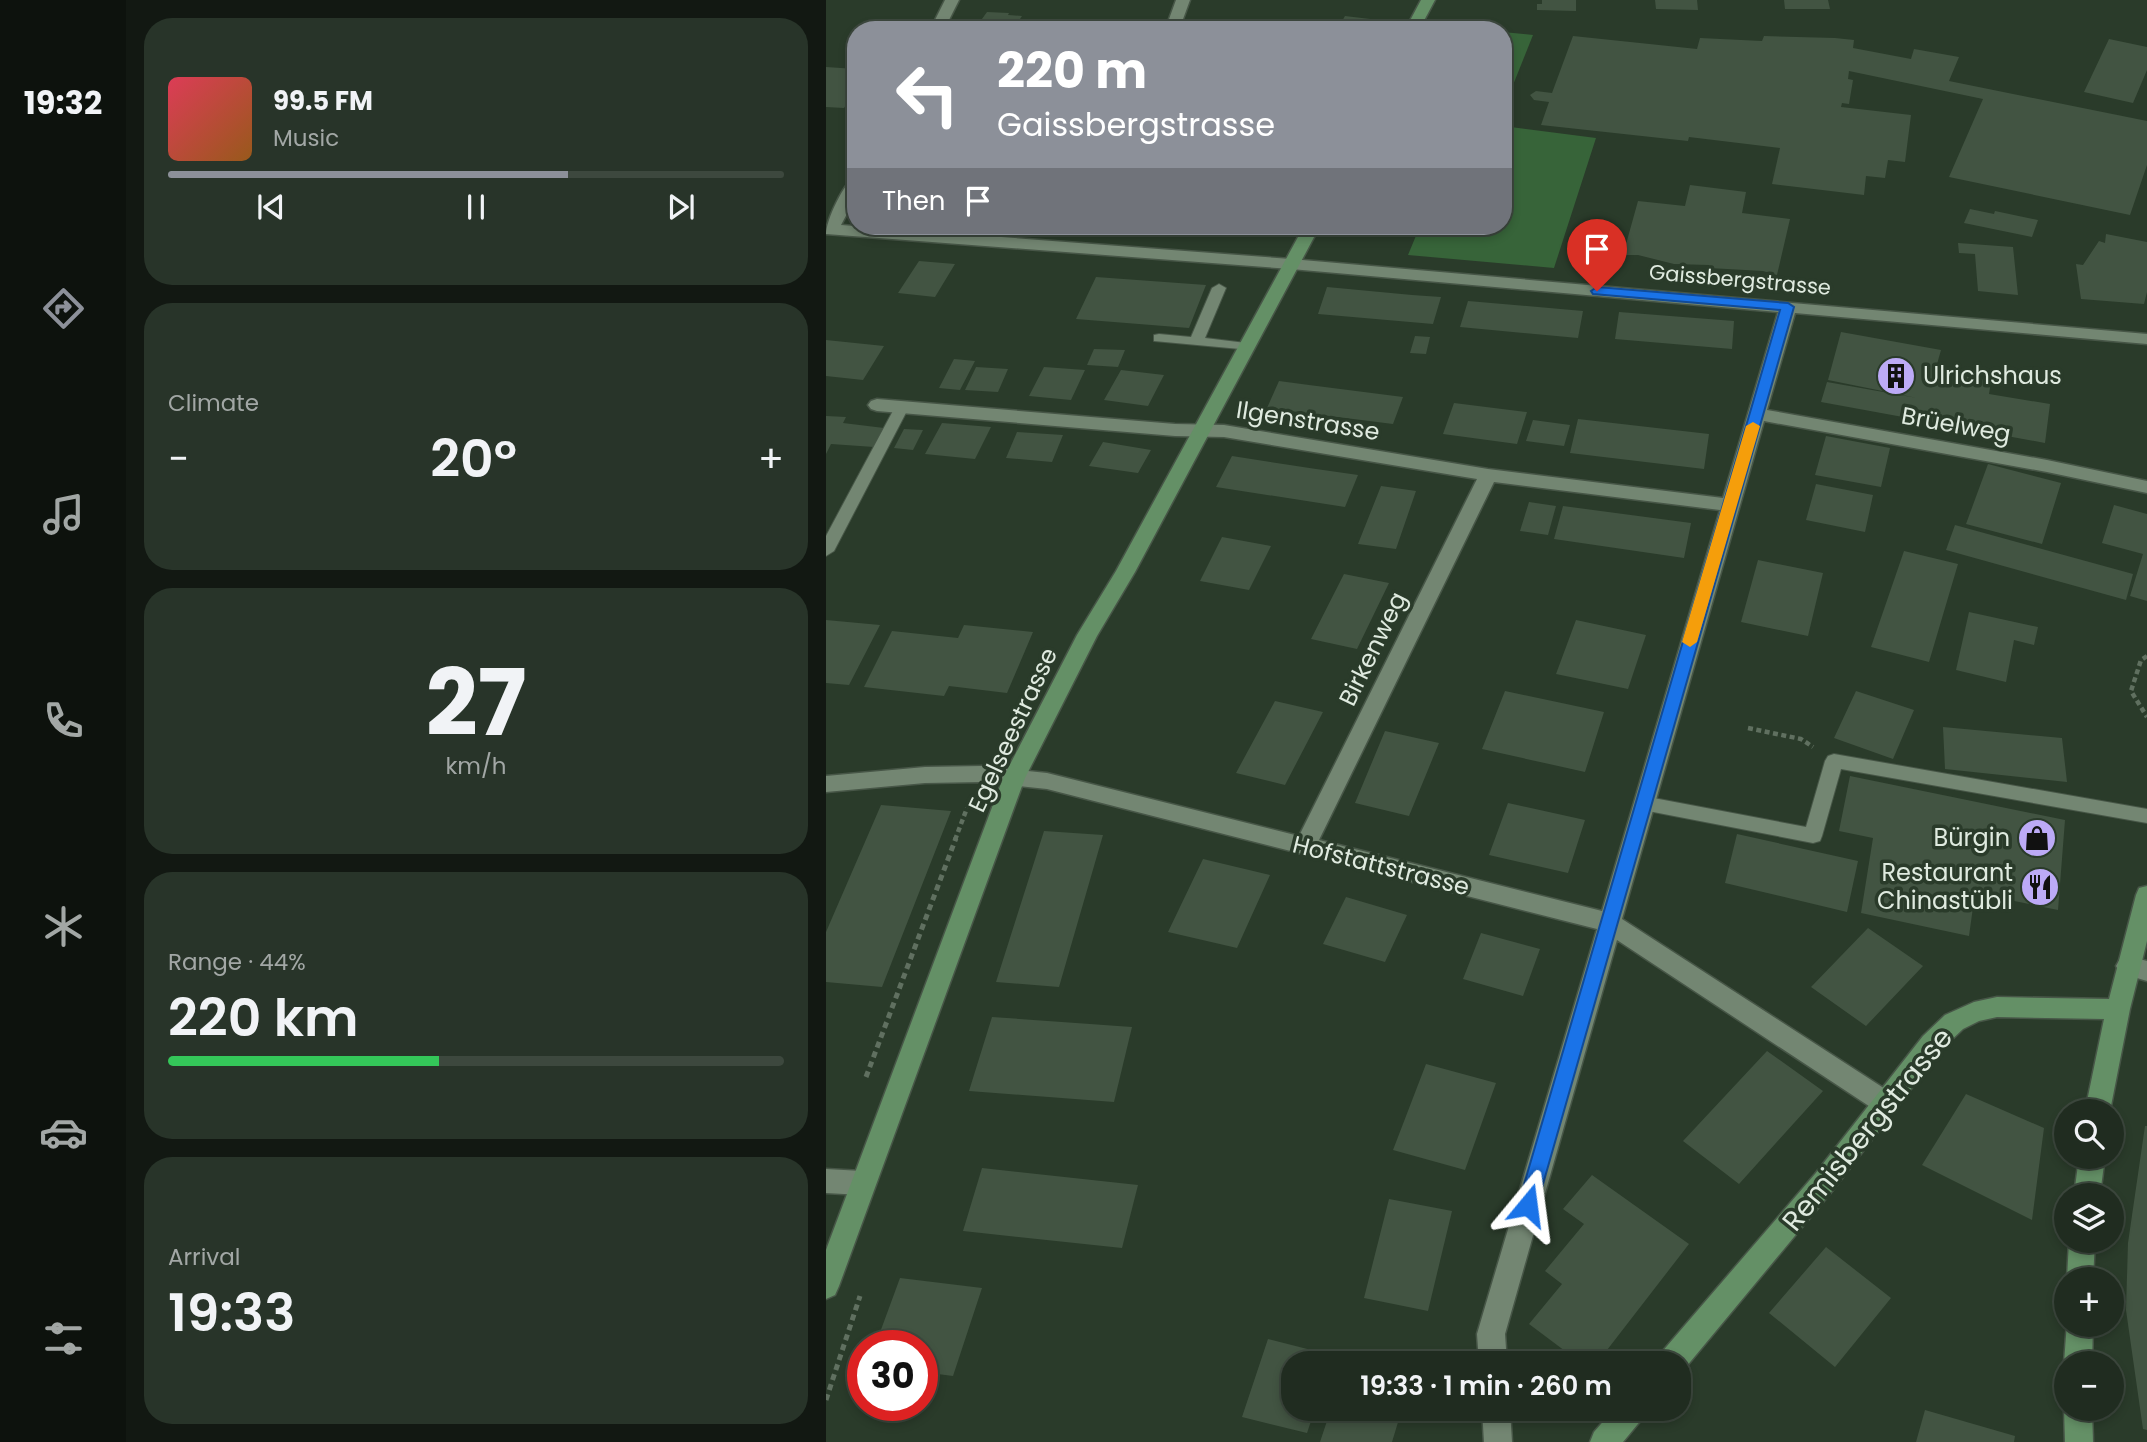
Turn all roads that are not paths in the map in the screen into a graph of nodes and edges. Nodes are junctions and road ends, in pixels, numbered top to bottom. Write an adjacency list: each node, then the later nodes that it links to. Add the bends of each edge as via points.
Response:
1 (953, 0): 4 (street)
2 (1183, 0): 5 (street)
3 (1428, 0): 6 (main road)
4 (942, 21)
5 (1175, 21)
6 (1417, 21)
7 (847, 197): 8 (street)
8 (828, 229): 9 (street, Gaissbergstrasse)
9 (847, 230)
10 (907, 235): 12 (street, Gaissbergstrasse)
11 (1307, 235): 12 (main road, Egelseestrasse)
12 (1291, 264): 14 (street, Gaissbergstrasse); 18 (main road, Egelseestrasse)
13 (1219, 288): 17 (lane)
14 (1788, 307): 16 (street, Gaissbergstrasse); 21 (street)
15 (1159, 338): 17 (lane)
16 (2147, 339)
17 (1196, 342): 18 (lane)
18 (1246, 347): 22 (main road, Egelseestrasse)
19 (877, 405): 20 (street, Ilgenstrasse)
20 (902, 407): 22 (street, Ilgenstrasse); 26 (lane)
21 (1756, 414): 24 (street, Brüelweg); 25 (street)
22 (1201, 431): 23 (street, Ilgenstrasse); 27 (main road, Egelseestrasse, via 1087,635)
23 (1488, 475): 25 (street, Ilgenstrasse); 31 (street, Birkenweg)
24 (2147, 487)
25 (1730, 505): 29 (street)
26 (826, 551)
27 (1014, 778): 28 (street, Hofstattstrasse, via 925,775); 31 (street, Hofstattstrasse, via 1047,781); 39 (main road, Egelseestrasse)
28 (826, 784)
29 (1643, 803): 30 (lane, via 1813,836 1833,761); 33 (street)
30 (2147, 816)
31 (1305, 846): 33 (street, Hofstattstrasse)
32 (2147, 895): 34 (main road)
33 (1608, 922): 37 (street, Hofstattstrasse); 41 (street, via 1491,1334)
34 (2138, 969): 35 (main road)
35 (2118, 1009): 36 (main road); 37 (main road, Remisbergstrasse, via 1997,1007 1974,1012 1932,1043)
36 (2100, 1099)
37 (1887, 1104): 42 (main road, Remisbergstrasse)
38 (826, 1181): 39 (street)
39 (862, 1183): 40 (main road, Egelseestrasse)
40 (826, 1286)
41 (1492, 1351)
42 (1681, 1351)
43 (1497, 1421): 46 (street)
44 (1622, 1421): 47 (main road)
45 (2078, 1421): 48 (main road)
46 (1498, 1442)
47 (1604, 1442)
48 (2079, 1442)

